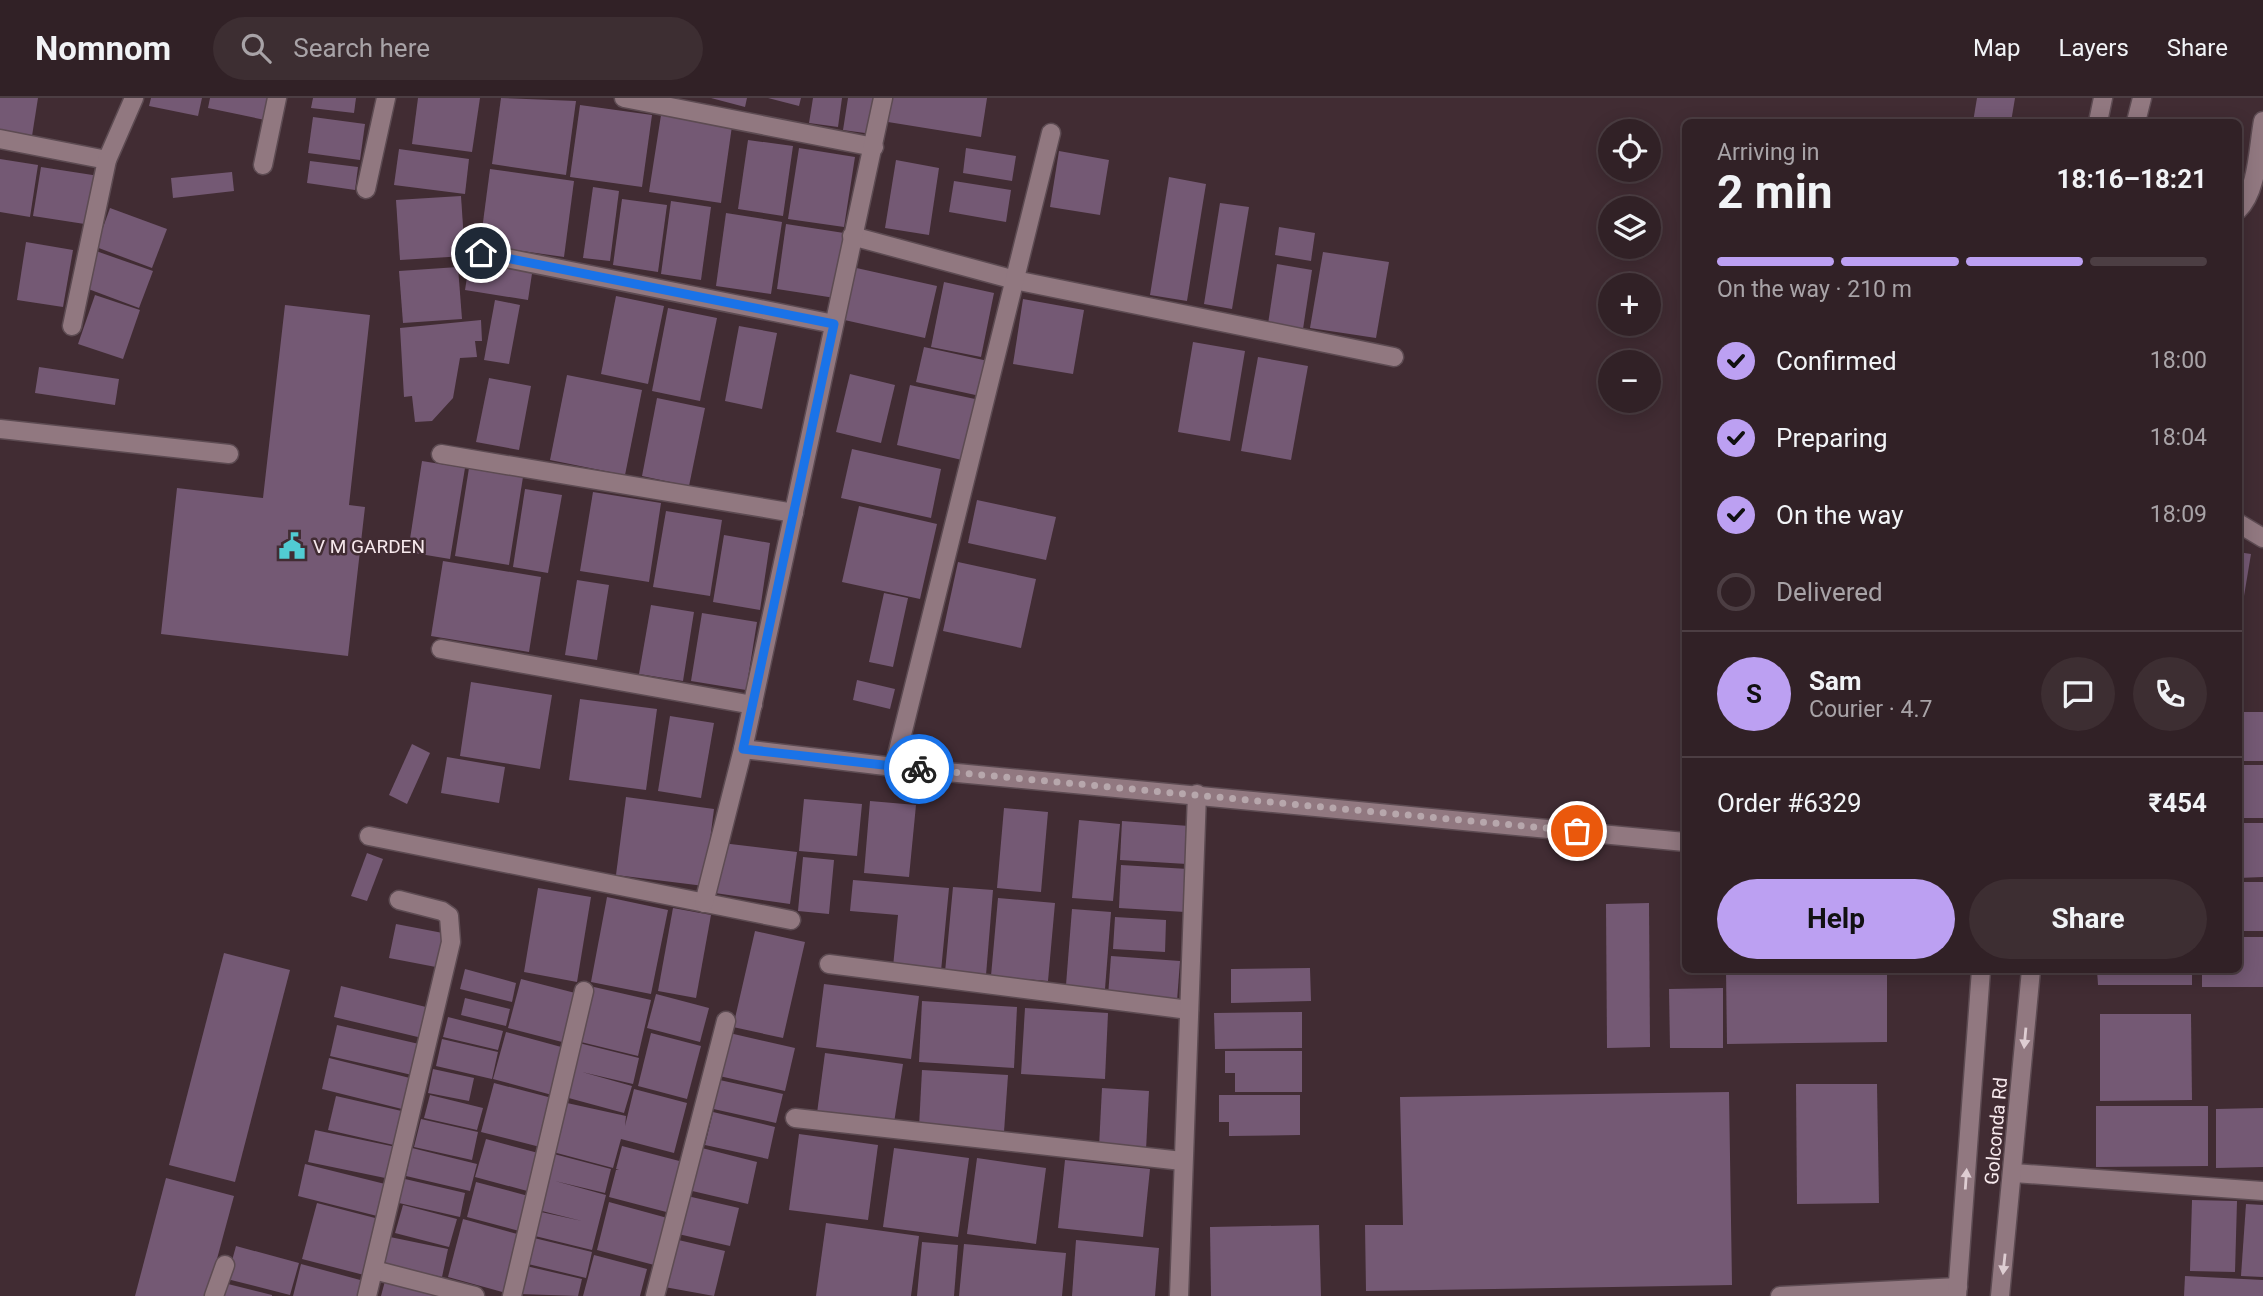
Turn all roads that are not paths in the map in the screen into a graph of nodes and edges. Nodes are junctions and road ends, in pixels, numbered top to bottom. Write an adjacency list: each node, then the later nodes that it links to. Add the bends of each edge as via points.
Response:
1 (134, 98): 14 (street)
2 (277, 98): 15 (street)
3 (386, 98): 16 (street)
4 (624, 98): 13 (street)
5 (883, 98): 13 (street)
6 (2103, 98): 8 (street)
7 (2142, 98): 9 (street)
8 (2099, 119)
9 (2137, 119)
10 (2263, 121): 17 (street)
11 (1051, 133): 20 (street)
12 (0, 139): 14 (street)
13 (874, 147): 18 (street)
14 (107, 160): 22 (street)
15 (263, 166)
16 (366, 189)
17 (2242, 207)
18 (852, 236): 20 (street); 21 (street)
19 (481, 253): 21 (street)
20 (1016, 280): 23 (street); 33 (street)
21 (834, 324): 27 (street)
22 (72, 326)
23 (1394, 357)
24 (0, 429): 25 (street)
25 (229, 454)
26 (441, 454): 27 (street)
27 (793, 513): 31 (street)
28 (2242, 525): 29 (street)
29 (2263, 538)
30 (441, 649): 31 (street)
31 (752, 705): 32 (street)
32 (743, 749): 33 (street); 38 (street)
33 (894, 767): 34 (street)
34 (1197, 794): 36 (street); 44 (street)
35 (369, 836): 38 (street)
36 (1682, 842)
37 (399, 900): 51 (street, via 449,916 451,942)
38 (704, 903): 39 (street)
39 (791, 920)
40 (829, 964): 44 (street)
41 (1981, 973): 52 (street, Golconda Rd, one-way to 41)
42 (2031, 973): 48 (street, Golconda Rd, one-way to 48)
43 (584, 991): 56 (street)
44 (1189, 1010): 47 (street)
45 (726, 1021): 57 (street)
46 (795, 1118): 47 (street)
47 (1182, 1161): 58 (street)
48 (2014, 1173): 49 (street); 60 (street, Golconda Rd, one-way to 60)
49 (2263, 1191)
50 (225, 1265): 53 (street)
51 (374, 1270): 54 (street); 55 (street)
52 (1958, 1292): 59 (street)
53 (214, 1296)
54 (367, 1296)
55 (475, 1296)
56 (512, 1296)
57 (654, 1296)
58 (1179, 1296)
59 (1780, 1296)
60 (2000, 1296)

